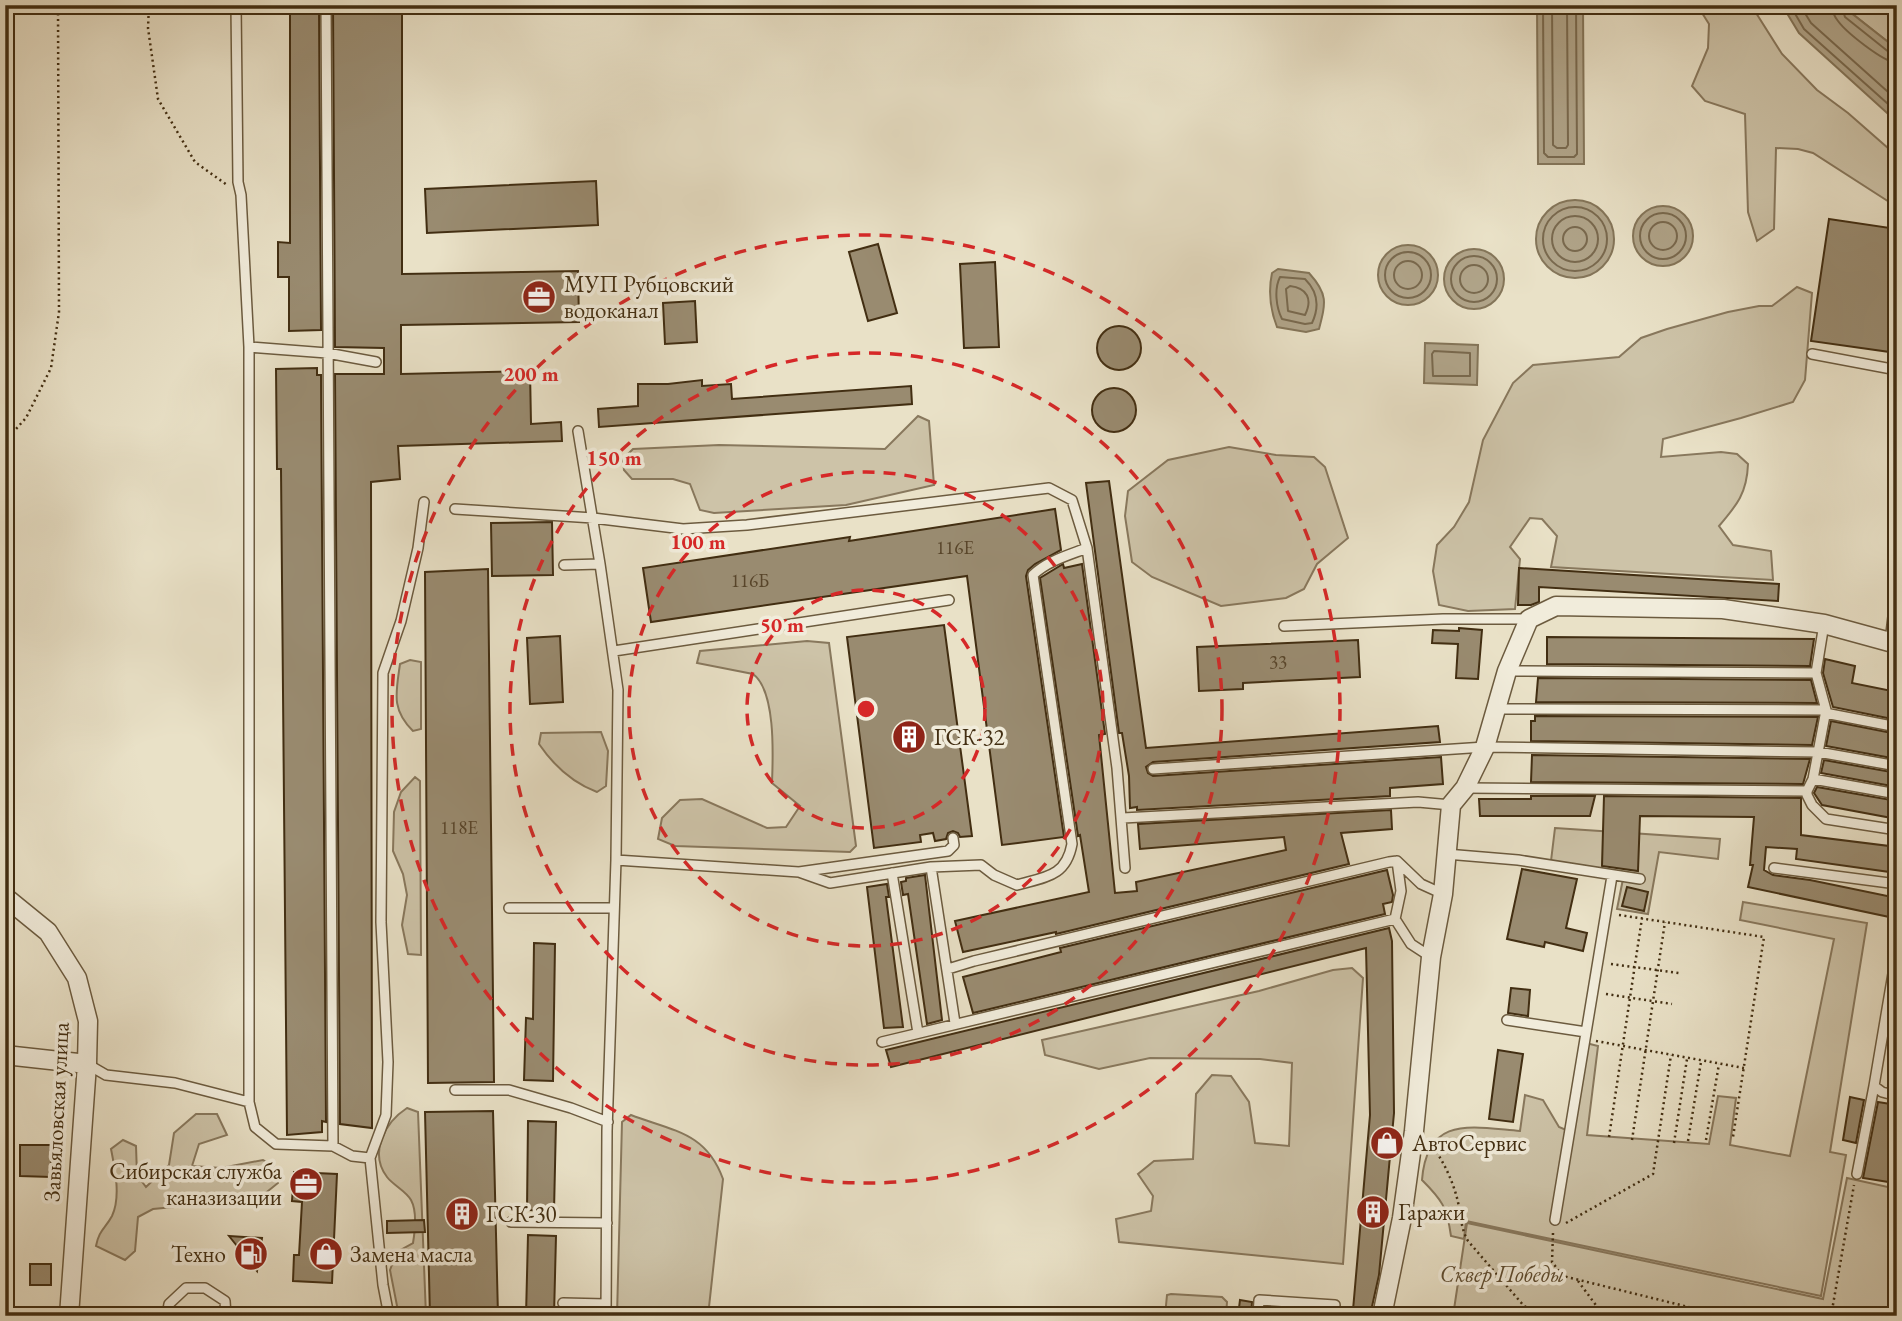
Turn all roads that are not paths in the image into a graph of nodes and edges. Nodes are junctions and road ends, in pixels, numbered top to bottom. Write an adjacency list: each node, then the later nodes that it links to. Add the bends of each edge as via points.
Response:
1 (236, 5): 3 (lane, via 238,182)
2 (326, 5): 4 (lane)
3 (249, 347): 4 (lane); 68 (lane)
4 (327, 354): 6 (lane); 70 (lane)
5 (1812, 354): 7 (lane)
6 (376, 362)
7 (1897, 370)
8 (578, 431): 11 (lane)
9 (424, 502): 71 (lane, via 401,621 383,673 381,922 387,1088 386,1115)
10 (455, 509): 11 (lane)
11 (593, 518): 12 (lane, via 683,528 747,525 1049,488 1072,500); 13 (lane)
12 (1087, 548): 36 (lane); 42 (lane, via 1033,575 1072,844 1069,857 1060,870 1017,885 981,865)
13 (600, 564): 14 (lane); 21 (lane)
14 (564, 565)
15 (1897, 583): 20 (lane)
16 (949, 600): 21 (lane)
17 (1529, 619): 18 (street, via 1556,606 1723,610); 19 (lane); 22 (street)
18 (1824, 624): 20 (street); 23 (lane)
19 (1284, 626)
20 (1893, 643)
21 (614, 652): 40 (lane, via 618,690)
22 (1507, 671): 23 (lane); 24 (street)
23 (1816, 673): 25 (lane)
24 (1496, 709): 25 (lane); 27 (street)
25 (1825, 712): 26 (lane); 28 (lane)
26 (1897, 727)
27 (1485, 747): 28 (lane); 30 (lane); 32 (street)
28 (1818, 752): 29 (lane); 31 (lane)
29 (1897, 766)
30 (1153, 769)
31 (1814, 779): 33 (lane); 34 (lane)
32 (1465, 788): 33 (lane); 35 (street)
33 (1807, 791): 37 (lane, via 1812,806 1826,818)
34 (1897, 794)
35 (1451, 805): 36 (lane, via 1418,802); 39 (street)
36 (1123, 818): 44 (lane)
37 (1897, 830)
38 (953, 838): 45 (lane, via 948,851)
39 (1446, 853): 47 (lane); 50 (street)
40 (616, 860): 45 (lane); 53 (lane)
41 (1397, 861): 50 (lane, via 1421,884); 54 (lane, via 1402,891); 57 (lane)
42 (932, 867): 46 (lane); 57 (lane)
43 (1773, 868): 49 (lane)
44 (1125, 869)
45 (799, 872): 46 (lane, via 830,883)
46 (892, 873): 60 (lane)
47 (1612, 876): 48 (lane); 61 (lane)
48 (1640, 879)
49 (1897, 884)
50 (1443, 894): 56 (street)
51 (5, 897): 64 (street, Завьяловская улица, via 48,932 77,978 88,1021)
52 (509, 908): 53 (lane)
53 (614, 908): 69 (lane)
54 (1395, 919): 56 (lane, via 1411,944); 59 (lane)
55 (1897, 950): 65 (lane)
56 (1431, 957): 85 (street, via 1402,1219)
57 (948, 969): 59 (lane)
58 (1507, 1020): 61 (lane)
59 (955, 1023): 60 (lane)
60 (918, 1032): 62 (lane)
61 (1585, 1035): 75 (lane)
62 (881, 1042)
63 (5, 1055): 64 (street)
64 (87, 1064): 68 (lane, via 106,1075 175,1083); 78 (street, Завьяловская улица)
65 (1874, 1086): 67 (lane); 72 (lane)
66 (455, 1090): 69 (lane, via 509,1090)
67 (1897, 1096)
68 (249, 1102): 70 (lane, via 255,1127 276,1144)
69 (608, 1122): 74 (lane)
70 (333, 1146): 71 (lane, via 352,1156)
71 (370, 1158): 81 (lane)
72 (1857, 1174)
73 (511, 1222): 74 (lane)
74 (607, 1223): 77 (lane)
75 (1554, 1225)
76 (563, 1303): 77 (lane)
77 (606, 1304): 82 (lane)
78 (69, 1316)
79 (167, 1316): 80 (lane, via 169,1304 186,1288 205,1288 225,1301)
80 (226, 1316)
81 (389, 1316)
82 (606, 1316)
83 (1258, 1316): 84 (lane, via 1259,1300 1331,1305)
84 (1328, 1316)
85 (1382, 1316)

